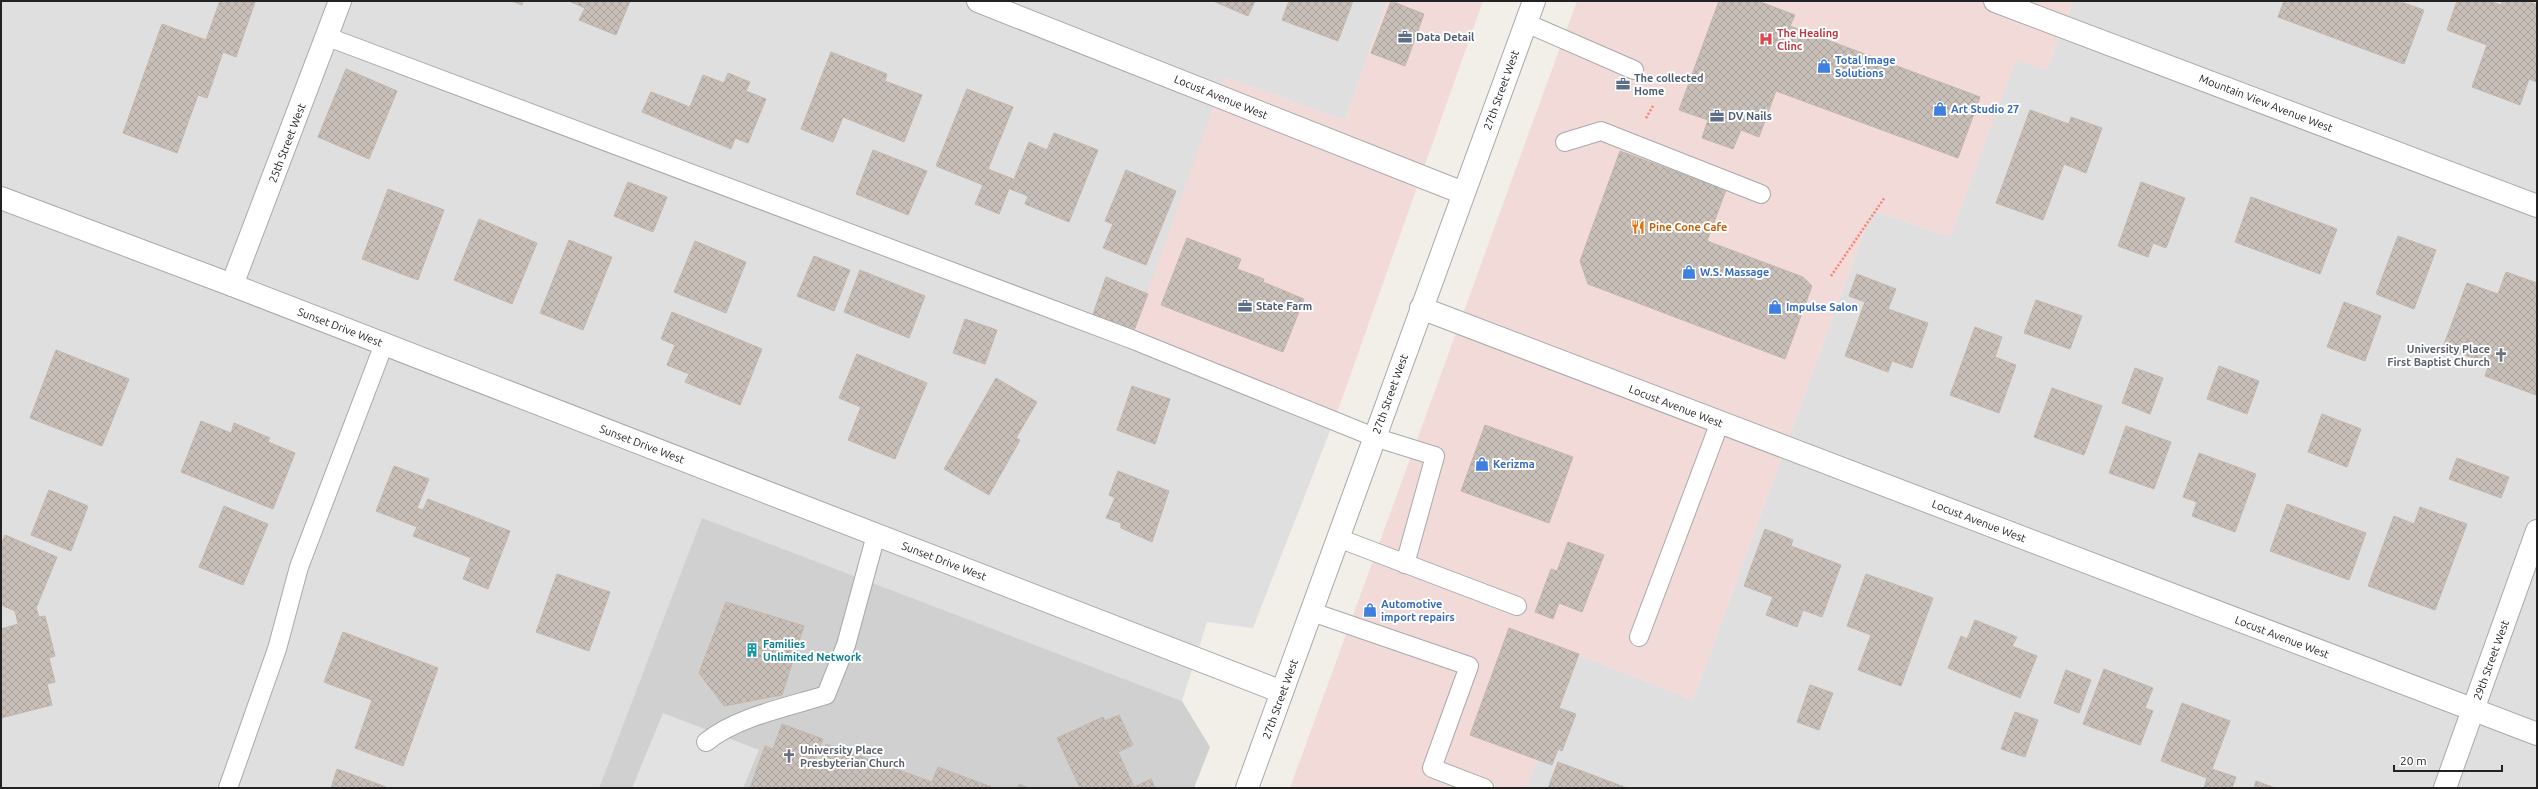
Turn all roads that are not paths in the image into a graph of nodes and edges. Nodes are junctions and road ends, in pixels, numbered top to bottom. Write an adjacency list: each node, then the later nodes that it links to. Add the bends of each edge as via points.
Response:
1 (340, 1): 7 (street, 25th Street West)
2 (978, 1): 10 (street, Locust Avenue West)
3 (1534, 1): 6 (street, 27th Street West)
4 (1995, 1): 5 (street, Mountain View Avenue West)
5 (2046, 10): 13 (street, Mountain View Avenue West)
6 (1526, 23): 8 (lane); 10 (street, 27th Street West)
7 (328, 37): 14 (street, 25th Street West); 18 (lane, via 1131,339)
8 (1634, 70)
9 (1565, 142): 11 (lane, via 1601,132)
10 (1463, 193): 15 (street, 27th Street West)
11 (1761, 194)
12 (1, 198): 14 (street, Sunset Drive West)
13 (2537, 206)
14 (232, 285): 16 (street, Sunset Drive West)
15 (1421, 308): 17 (street, Locust Avenue West); 18 (street, 27th Street West)
16 (384, 344): 20 (street, Sunset Drive West); 30 (lane, via 299,567 277,649)
17 (1720, 422): 25 (lane); 27 (street, Locust Avenue West)
18 (1374, 437): 21 (street, 27th Street West); 22 (lane, via 1435,456)
19 (2537, 531): 27 (street, 29th Street West)
20 (876, 535): 26 (street, Sunset Drive West); 29 (lane, via 846,644 826,695 741,722 717,732)
21 (1338, 538): 22 (lane); 24 (street, 27th Street West)
22 (1405, 564): 23 (lane)
23 (1517, 606)
24 (1312, 612): 26 (street, 27th Street West); 32 (lane, via 1469,666 1432,768)
25 (1639, 637)
26 (1282, 692): 31 (street, 27th Street West)
27 (2474, 710): 28 (street, Locust Avenue West); 33 (street, 29th Street West)
28 (2537, 734)
29 (706, 742)
30 (228, 788)
31 (1247, 788)
32 (1484, 788)
33 (2445, 788)

